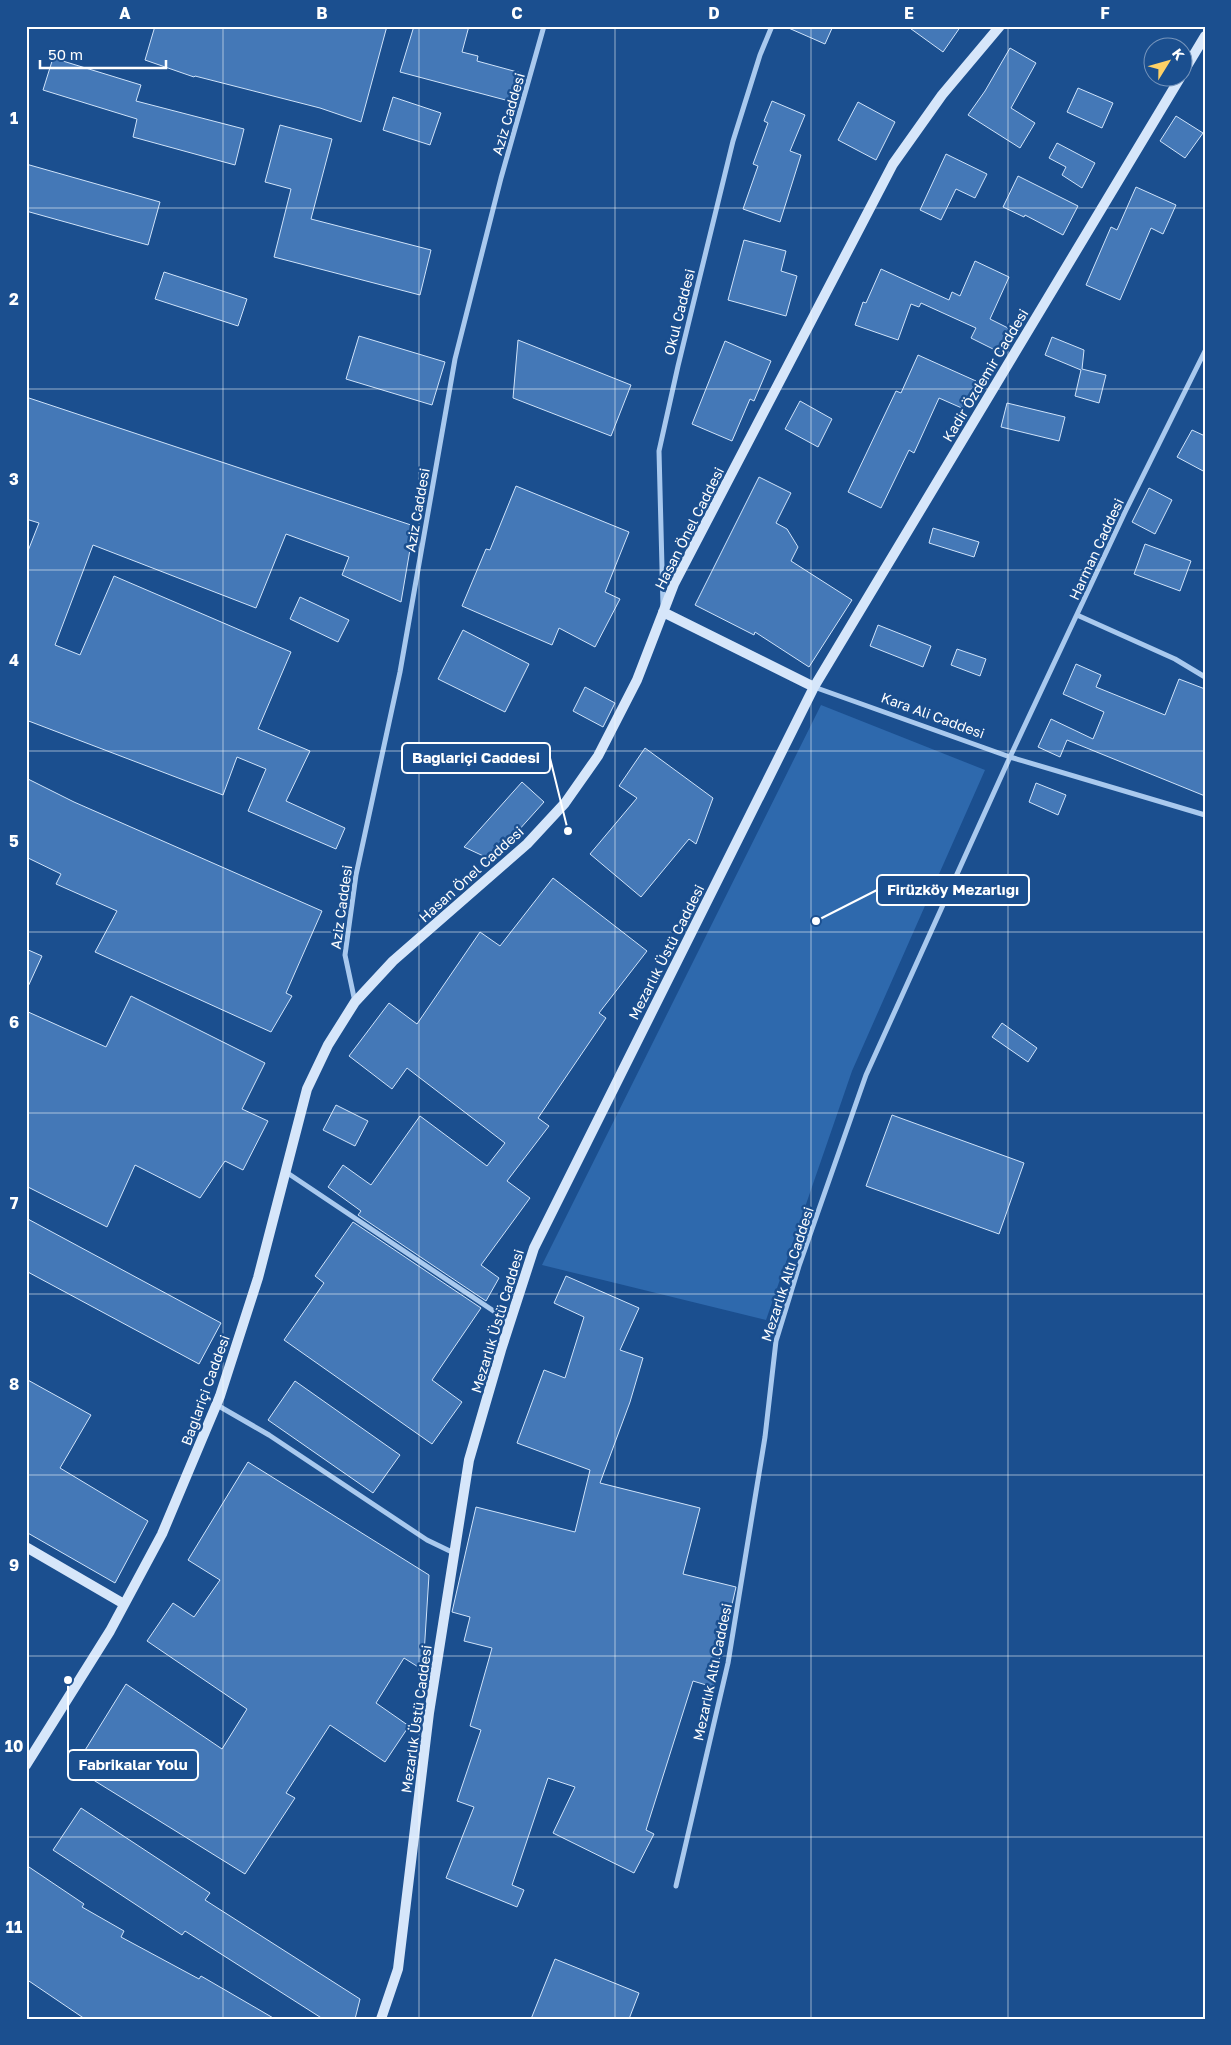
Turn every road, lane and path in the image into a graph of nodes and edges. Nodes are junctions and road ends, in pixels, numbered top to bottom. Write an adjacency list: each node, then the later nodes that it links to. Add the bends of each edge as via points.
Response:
1 (544, 26): 14 (street, Aziz Caddesi, via 455,359 400,672 356,875 345,955)
2 (772, 26): 8 (street, Okul Caddesi, via 733,141 659,451)
3 (1000, 26): 8 (street, Hasan Önel Caddesi, via 942,95 893,164 674,584)
4 (1205, 36): 5 (street)
5 (1194, 54)
6 (1174, 88): 11 (street, Kadir Özdemir Caddesi)
7 (1205, 351): 9 (street, Harman Caddesi)
8 (663, 612): 11 (street, Kara Ali Caddesi); 14 (street, Hasan Önel Caddesi, via 637,680 598,756 565,803 527,844 393,962)
9 (1077, 616): 10 (street, via 1175,659); 12 (street, Harman Caddesi)
10 (1205, 676)
11 (814, 687): 12 (street, Kara Ali Caddesi); 16 (street, Mezarlık Üstü Caddesi, via 534,1248)
12 (1010, 757): 13 (street, Kara Ali Caddesi); 22 (street, Mezarlık Altı Caddesi, via 866,1075 776,1341 766,1437 728,1663)
13 (1205, 815)
14 (355, 1002): 15 (street, Bağlariçi Caddesi, via 328,1045 307,1089)
15 (285, 1172): 16 (street); 17 (street, Bağlariçi Caddesi, via 258,1278)
16 (510, 1322): 19 (street, Mezarlık Üstü Caddesi, via 469,1460)
17 (217, 1405): 19 (street, via 269,1435 427,1540); 20 (street, Bağlariçi Caddesi, via 162,1534)
18 (26, 1548): 20 (street)
19 (455, 1553): 23 (street, Mezarlık Üstü Caddesi, via 429,1714 398,1968)
20 (124, 1604): 21 (street, Bağlariçi Caddesi)
21 (26, 1765)
22 (676, 1886)
23 (381, 2019)

